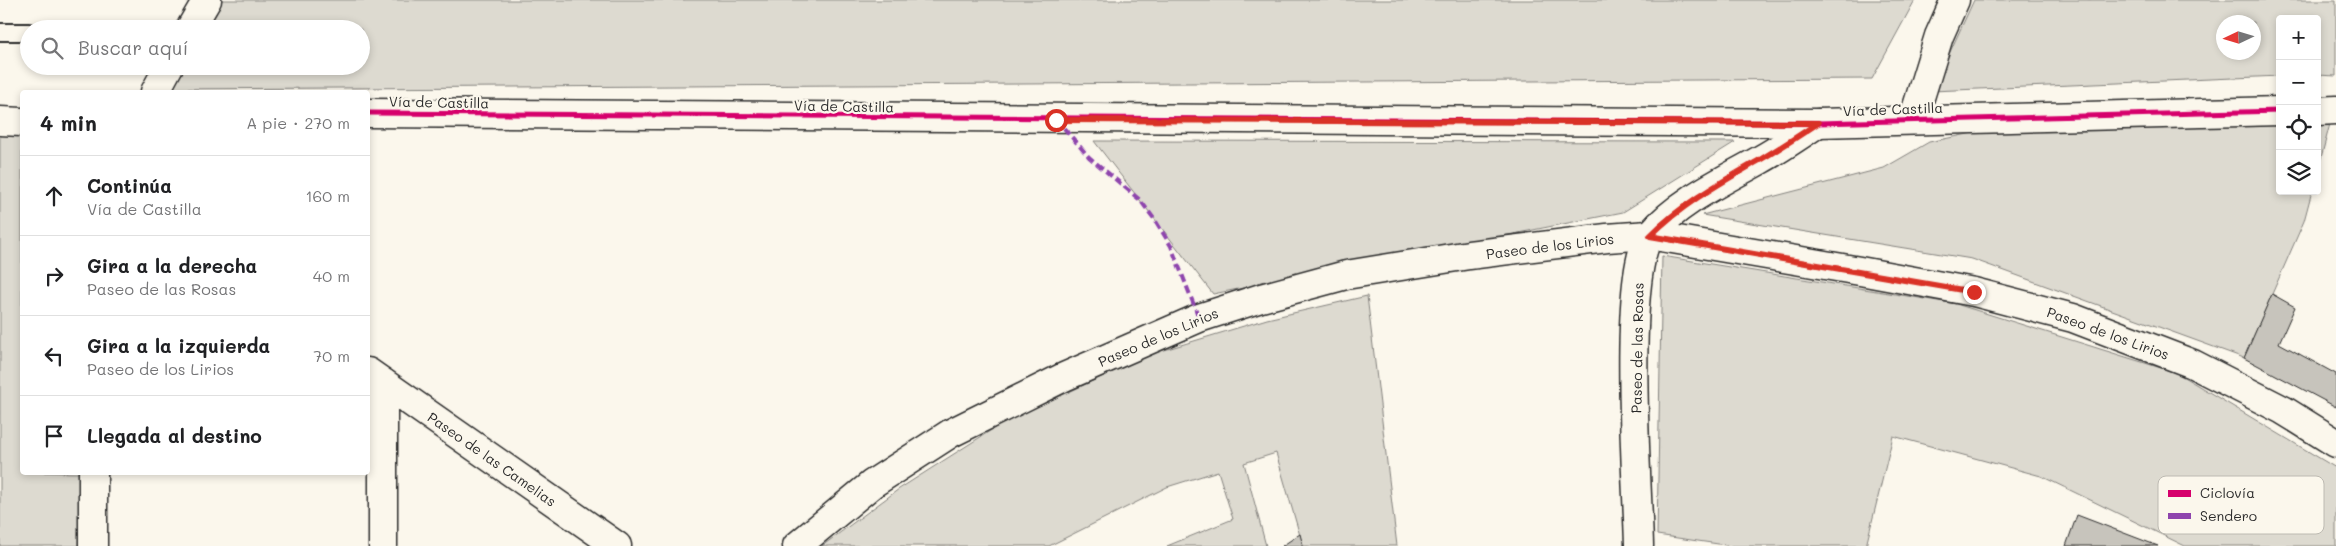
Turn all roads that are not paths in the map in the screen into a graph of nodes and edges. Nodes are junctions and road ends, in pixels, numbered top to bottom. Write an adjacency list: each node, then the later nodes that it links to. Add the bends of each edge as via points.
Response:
1 (206, 0): 3 (street)
2 (1955, 0): 12 (street)
3 (195, 20)
4 (0, 32): 5 (lane)
5 (20, 32)
6 (164, 75): 7 (street)
7 (156, 90)
8 (2336, 110): 9 (street)
9 (2321, 111)
10 (2276, 112): 12 (street, Vía de Castilla)
11 (370, 116): 15 (street, Vía de Castilla)
12 (1913, 120): 15 (street, Vía de Castilla)
13 (0, 121): 14 (street)
14 (20, 122)
15 (1818, 123): 16 (street, Paseo de las Rosas, via 1699,195 1670,215)
16 (1650, 236): 18 (street, Paseo de los Lirios, via 1974,292 2073,318 2193,364 2283,410); 23 (street, Paseo de los Lirios, via 1478,254 1346,275 1199,318 1064,377 950,434 872,484); 24 (street, Paseo de las Rosas, via 1640,265 1635,304)
17 (375, 378): 21 (street); 22 (street, Paseo de las Camelias)
18 (2336, 443)
19 (93, 475): 20 (street)
20 (92, 546)
21 (383, 546)
22 (617, 546)
23 (797, 546)
24 (1640, 546)

